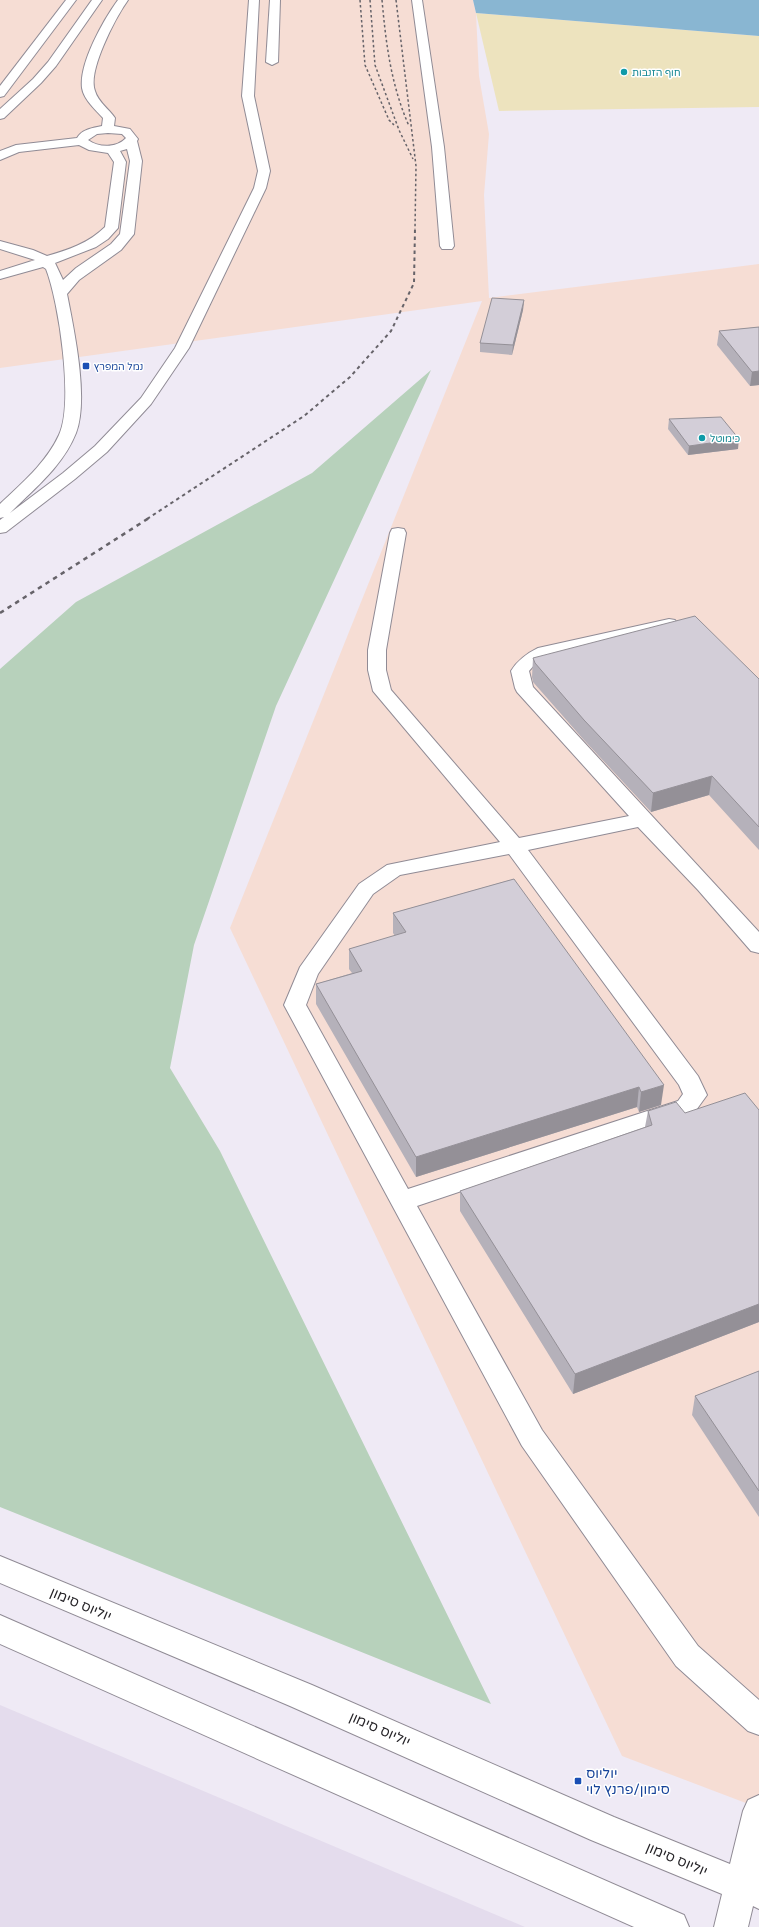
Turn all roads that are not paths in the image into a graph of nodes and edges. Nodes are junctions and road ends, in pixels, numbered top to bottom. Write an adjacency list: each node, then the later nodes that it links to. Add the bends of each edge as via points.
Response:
1 (71, 0): 8 (street)
2 (97, 0): 9 (street, via 52,64)
3 (123, 0): 10 (street, via 95,52 88,87 91,96 109,118)
4 (254, 0): 21 (street, via 248,96 264,171 260,188 182,348 146,401 101,449)
5 (275, 0): 7 (street)
6 (417, 0): 16 (street, via 438,148)
7 (272, 62)
8 (0, 94)
9 (0, 115)
10 (108, 129): 11 (street, via 88,133); 12 (street, via 129,133 132,136)
11 (82, 141): 13 (street, via 96,148); 14 (street, via 16,149)
12 (131, 142): 13 (street); 19 (street, via 136,161 127,234 112,251 75,276)
13 (112, 148): 17 (street, via 120,162 111,228 98,241)
14 (0, 156)
15 (0, 245): 17 (street, via 24,251)
16 (447, 246)
17 (45, 261): 18 (street); 19 (street, via 53,269)
18 (0, 275)
19 (60, 293): 20 (street, via 74,404 68,434 47,467)
20 (0, 513)
21 (0, 528)
22 (398, 533): 25 (street, via 377,650 377,670 382,691)
23 (687, 620): 24 (street, via 544,652 529,660 520,671 524,688)
24 (643, 820): 25 (street); 26 (street, via 706,885)
25 (514, 846): 27 (street, via 394,870 366,888 308,972 294,1005); 27 (street, via 690,1082 695,1095 686,1107)
26 (759, 946)
27 (402, 1201): 30 (street, via 532,1438 687,1656)
28 (0, 1568): 32 (street, יוליוס סימון, via 96,1611 341,1712 665,1855)
29 (0, 1629): 33 (street)
30 (759, 1720)
31 (759, 1811): 32 (street)
32 (750, 1889): 34 (street)
33 (672, 1927)
34 (732, 1927)

